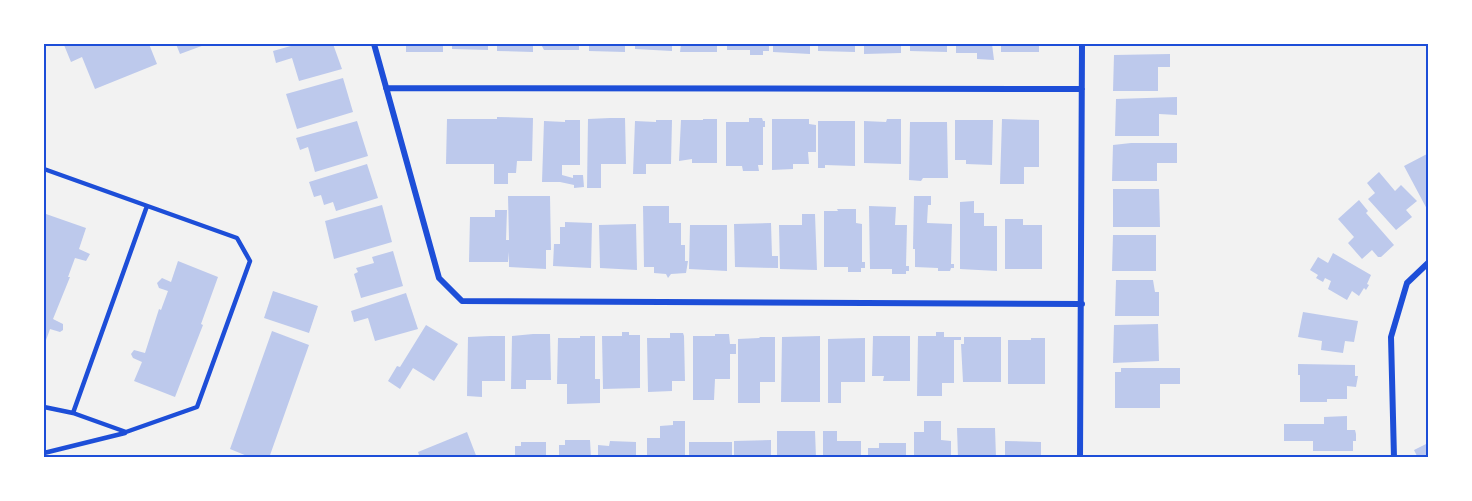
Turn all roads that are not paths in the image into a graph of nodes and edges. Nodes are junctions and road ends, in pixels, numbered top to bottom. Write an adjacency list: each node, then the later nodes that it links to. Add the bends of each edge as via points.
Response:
1 (374, 44): 3 (street)
2 (1082, 44): 4 (street)
3 (386, 88): 4 (street); 8 (street, via 439,278 462,301)
4 (1082, 89): 8 (street)
5 (44, 169): 6 (lane)
6 (147, 206): 10 (lane); 11 (lane, via 237,238 250,261 197,407)
7 (1428, 263): 14 (street, via 1407,283 1391,337)
8 (1082, 304): 13 (street)
9 (44, 407): 10 (lane)
10 (73, 413): 11 (lane)
11 (126, 432): 12 (lane)
12 (44, 453)
13 (1080, 458)
14 (1394, 458)

